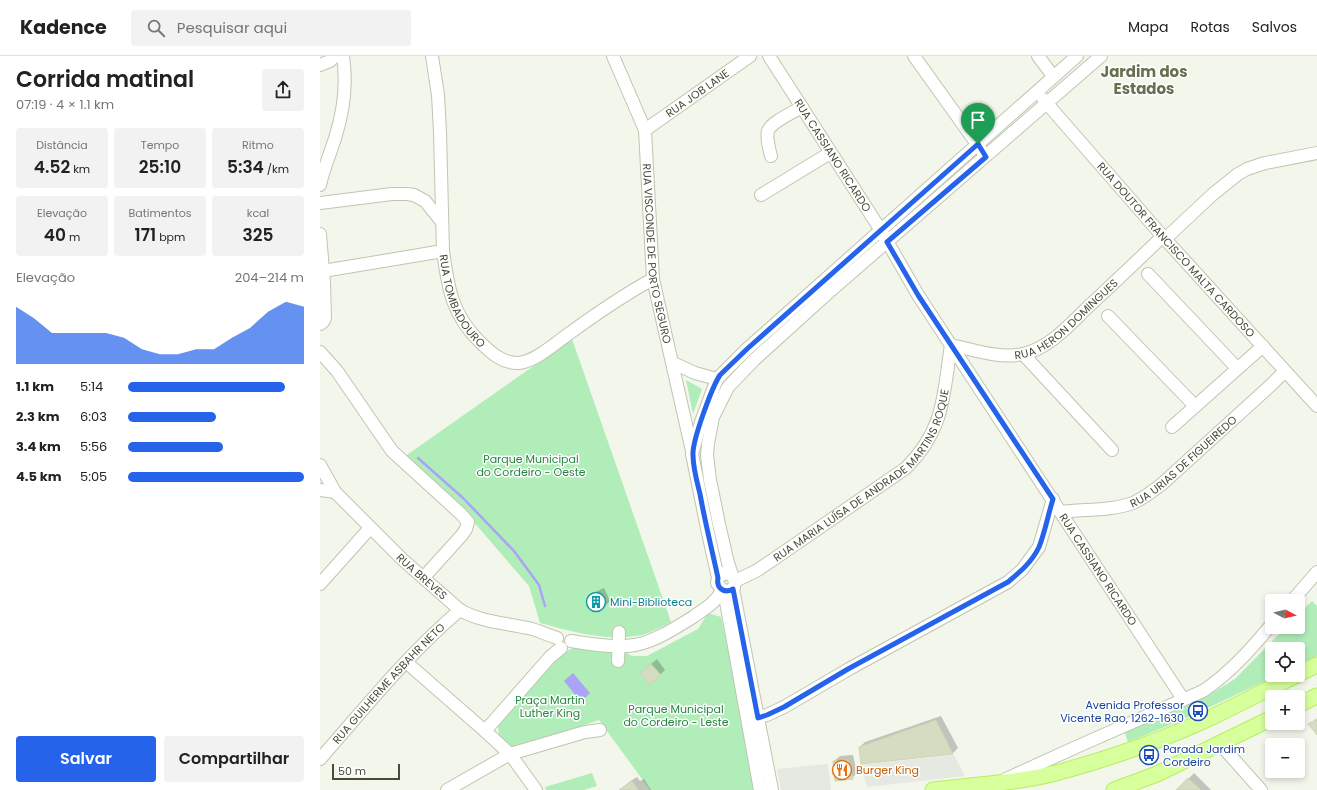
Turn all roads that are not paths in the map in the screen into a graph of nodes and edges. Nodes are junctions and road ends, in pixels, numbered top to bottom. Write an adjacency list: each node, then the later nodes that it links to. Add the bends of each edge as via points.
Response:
1 (335, 56): 11 (street)
2 (342, 56): 22 (street, via 344,104)
3 (432, 56): 25 (street, RUA TOMBADOURO, via 440,124)
4 (613, 56): 16 (street, RUA VISCONDE DE PORTO SEGURO)
5 (750, 56): 16 (street, RUA JOB LANE)
6 (769, 56): 15 (street, RUA CASSIANO RICARDO)
7 (914, 56): 17 (street)
8 (1038, 56): 12 (street)
9 (1077, 56): 12 (street)
10 (1102, 56): 14 (street)
11 (320, 65)
12 (1053, 76): 13 (street)
13 (1036, 93): 14 (street, RUA DOUTOR FRANCISCO MALTA CARDOSO); 17 (street)
14 (1047, 104): 21 (street); 28 (street, RUA DOUTOR FRANCISCO MALTA CARDOSO)
15 (802, 107): 18 (street, RUA CASSIANO RICARDO); 20 (street, via 772,125 768,137)
16 (645, 130): 33 (street, RUA VISCONDE DE PORTO SEGURO)
17 (978, 144): 21 (street); 26 (street)
18 (830, 152): 23 (street); 26 (street, RUA CASSIANO RICARDO)
19 (1317, 153): 28 (street, RUA HERON DOMINGUES, via 1247,169 1212,195)
20 (770, 156)
21 (986, 157): 29 (street)
22 (320, 184)
23 (761, 195)
24 (320, 203): 25 (street, via 392,194 414,195 425,201)
25 (442, 222): 30 (street, RUA TOMBADOURO)
26 (880, 229): 29 (street, RUA CASSIANO RICARDO); 38 (street)
27 (320, 234): 31 (street)
28 (1164, 238): 37 (street, RUA DOUTOR FRANCISCO MALTA CARDOSO); 40 (street, RUA HERON DOMINGUES, via 1058,335 1039,349)
29 (887, 242): 36 (street, RUA CASSIANO RICARDO); 41 (street)
30 (443, 251): 31 (street); 33 (street, RUA TOMBADOURO, via 450,294 463,322 490,353 517,363 538,355 624,295)
31 (323, 271): 35 (street)
32 (1148, 274): 44 (street)
33 (653, 279): 42 (street, RUA VISCONDE DE PORTO SEGURO)
34 (1108, 316): 48 (street)
35 (322, 321)
36 (951, 345): 40 (street, RUA HERON DOMINGUES, via 1000,355); 56 (street, RUA CASSIANO RICARDO); 62 (street, RUA MARIA LUÍSA DE ANDRADE MARTINS ROQUE, via 944,398 936,425 914,460 774,559)
37 (1262, 346): 44 (street); 45 (street, RUA DOUTOR FRANCISCO MALTA CARDOSO)
38 (747, 349): 41 (street, via 749,358); 43 (street)
39 (320, 352): 60 (street, via 337,371 392,451 468,522 462,535)
40 (1023, 354): 51 (street)
41 (754, 360): 46 (street)
42 (673, 363): 47 (street); 52 (street, RUA VISCONDE DE PORTO SEGURO)
43 (732, 364): 46 (street, via 739,366); 47 (street)
44 (1238, 368): 48 (street)
45 (1285, 370): 49 (street, RUA DOUTOR FRANCISCO MALTA CARDOSO); 57 (street, RUA URIAS DE FIGUEIREDO, via 1162,484 1145,496 1118,507)
46 (741, 372): 62 (street, via 728,387 713,417 707,455)
47 (717, 380): 52 (street)
48 (1195, 406): 50 (street)
49 (1317, 406)
50 (1172, 427)
51 (1112, 450)
52 (692, 454): 62 (street, RUA VISCONDE DE PORTO SEGURO, via 718,578 717,584)
53 (320, 465): 55 (street, RUA BREVES)
54 (320, 490): 55 (street)
55 (335, 492): 58 (street, RUA BREVES)
56 (1053, 499): 57 (street, RUA CASSIANO RICARDO); 77 (street, via 1039,547 1022,570 1008,582 784,707)
57 (1061, 512): 75 (street, RUA CASSIANO RICARDO)
58 (370, 528): 60 (street, RUA BREVES); 61 (street)
59 (1317, 572): 63 (street)
60 (424, 577): 64 (street, RUA BREVES)
61 (320, 584)
62 (729, 585): 68 (street, RUA BREVES, via 715,601 663,634 646,642); 77 (street); 87 (street)
63 (1298, 594)
64 (460, 610): 67 (street, RUA BREVES, via 481,620 530,628); 70 (street, RUA GUILHERME ASBAHR NETO)
65 (619, 632): 68 (street)
66 (1265, 632): 75 (street, via 1219,681)
67 (563, 642): 68 (street, RUA BREVES); 80 (street)
68 (619, 646): 69 (street)
69 (618, 661)
70 (406, 662): 80 (street); 83 (street, RUA GUILHERME ASBAHR NETO)
71 (1317, 665): 72 (main road)
72 (1305, 671)
73 (1283, 682): 84 (main road, via 1209,718 1139,747 1056,773)
74 (1317, 696): 76 (main road)
75 (1183, 699): 84 (street)
76 (1305, 702)
77 (758, 718): 88 (street)
78 (1265, 722): 81 (main road)
79 (600, 730): 82 (street)
80 (485, 731): 82 (street)
81 (1220, 744): 90 (main road, via 1157,774); 91 (street)
82 (510, 754): 85 (street); 86 (street)
83 (320, 759)
84 (1001, 782): 89 (main road)
85 (447, 790)
86 (536, 790)
87 (760, 790)
88 (772, 790)
89 (933, 790)
90 (1114, 790)
91 (1261, 790)

